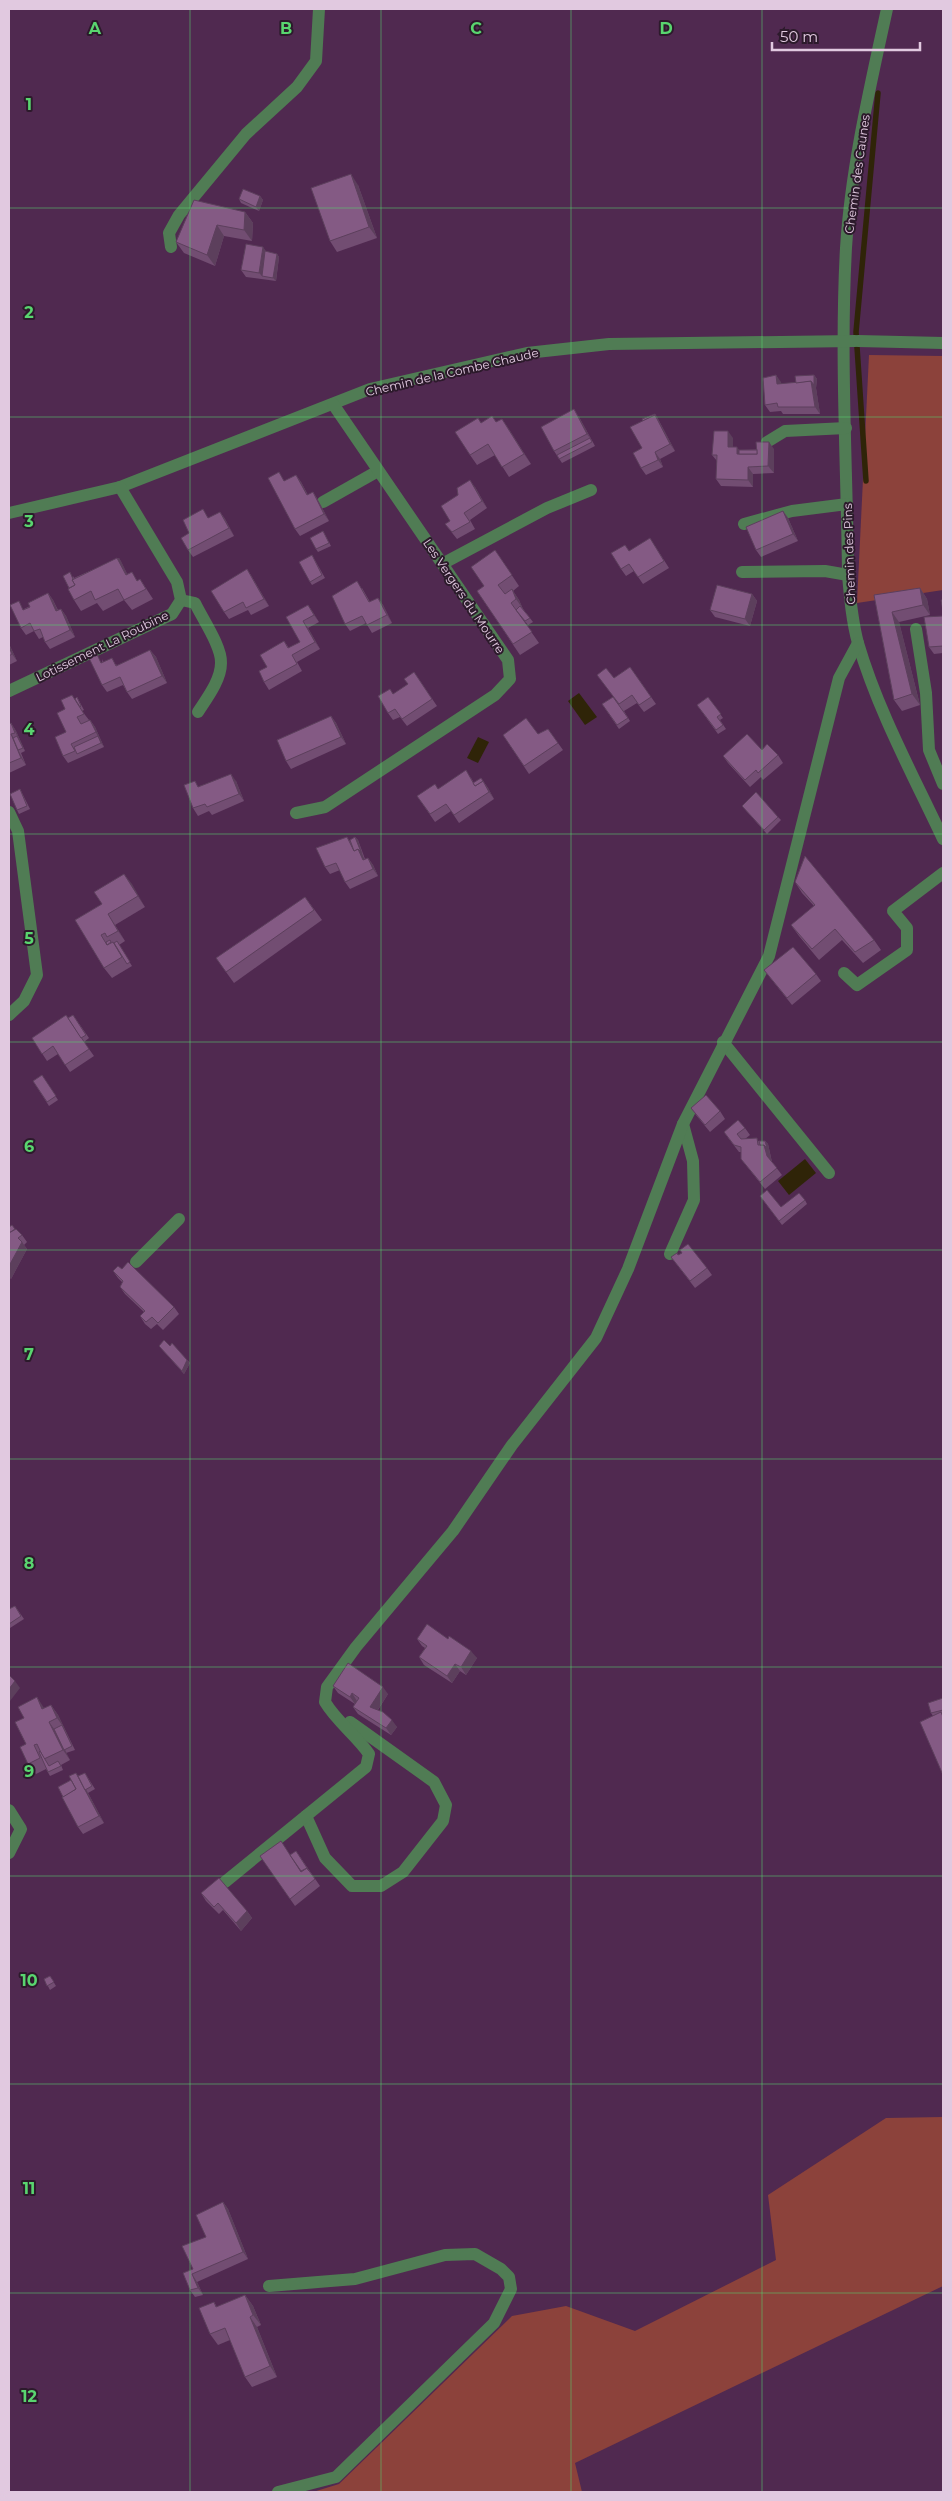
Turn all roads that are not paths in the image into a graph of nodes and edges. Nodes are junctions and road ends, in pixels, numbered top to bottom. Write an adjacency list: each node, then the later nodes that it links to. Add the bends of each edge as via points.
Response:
1 (319, 9): 3 (street, via 316,61 297,87 246,134 179,215 169,233)
2 (887, 9): 4 (street, Chemin des Caunes, via 854,177 846,248)
3 (171, 247)
4 (853, 341): 5 (street, Chemin de la Combe Chaude); 6 (street, Chemin de la Combe Chaude, via 609,344 536,352 370,389); 7 (street, Chemin des Pins)
5 (943, 343)
6 (333, 404): 9 (street, Les Vergers du Mourre); 10 (street, Chemin de la Combe Chaude)
7 (846, 428): 8 (street, via 785,431); 13 (street, Chemin des Pins)
8 (767, 442)
9 (378, 470): 12 (street); 16 (street, Les Vergers du Mourre)
10 (120, 486): 14 (street, Chemin de la Combe Chaude); 19 (street, Lotissement La Roubine, via 177,582)
11 (590, 490): 16 (street, via 547,508)
12 (323, 502)
13 (847, 504): 15 (street, via 792,511); 18 (street, Chemin des Pins)
14 (9, 513)
15 (744, 524)
16 (442, 564): 26 (street, Les Vergers du Mourre, via 508,660 510,679 495,695 324,807)
17 (742, 572): 18 (street, via 825,571)
18 (848, 575): 21 (street, Chemin des Pins)
19 (181, 600): 22 (street, Lotissement La Roubine, via 172,614); 23 (street, via 195,603 221,663 212,692)
20 (916, 629): 24 (street, via 926,693 929,750)
21 (858, 643): 27 (street, Chemin des Pins, via 880,704); 31 (street, via 839,678 769,956)
22 (9, 691)
23 (198, 712)
24 (943, 784)
25 (9, 812): 30 (street, via 18,831 37,975 24,1001)
26 (296, 813)
27 (943, 839)
28 (943, 874): 29 (street, via 893,911 907,928 907,950 857,986)
29 (844, 973)
30 (9, 1015)
31 (724, 1042): 32 (street); 33 (street)
32 (683, 1124): 35 (street, via 693,1161 694,1200); 37 (street, via 628,1269 596,1338 512,1445 452,1531 356,1647 327,1687)
33 (829, 1173)
34 (179, 1219): 36 (street)
35 (670, 1254)
36 (136, 1262)
37 (325, 1702): 39 (street, via 369,1754 366,1767); 39 (street, via 434,1782 446,1805 443,1821 403,1872 381,1886 352,1886 325,1858)
38 (9, 1810): 40 (street, via 21,1829)
39 (306, 1816): 41 (street)
40 (9, 1853)
41 (225, 1882)
42 (269, 2286): 43 (street, via 355,2279 445,2255 475,2254 501,2269 509,2277 511,2289 494,2323 336,2477)
43 (278, 2492)

